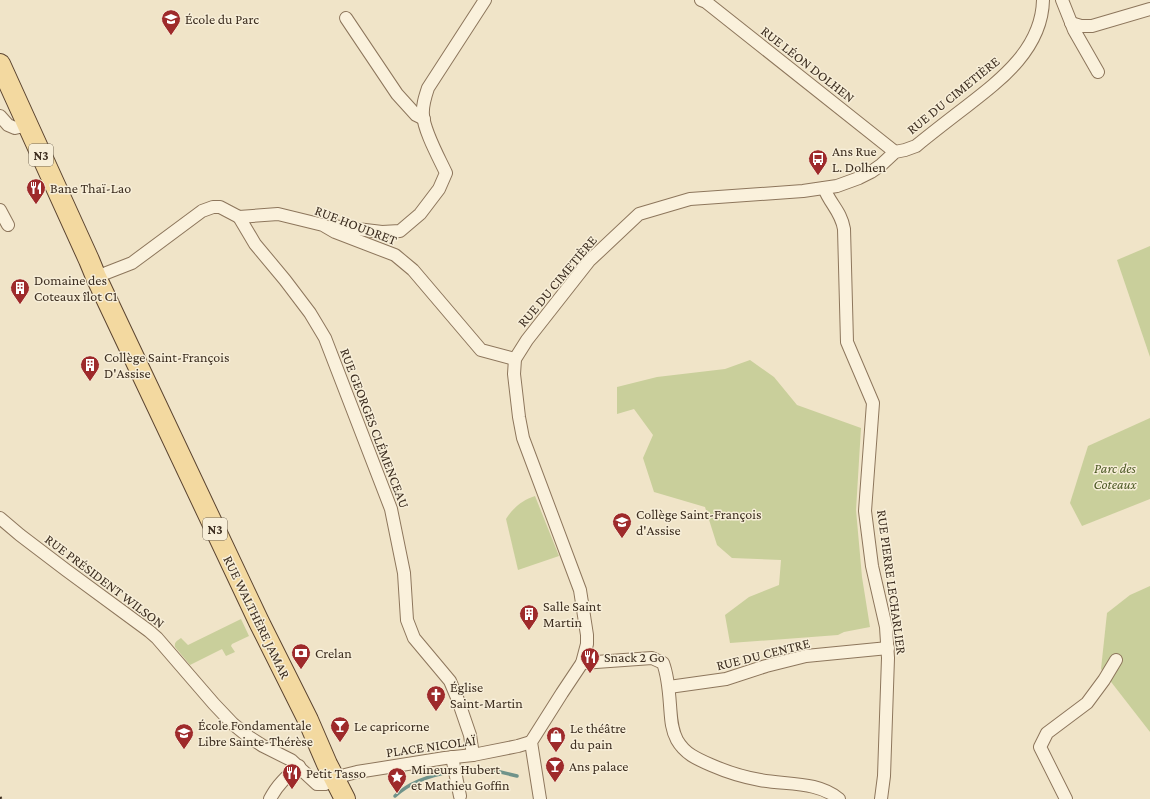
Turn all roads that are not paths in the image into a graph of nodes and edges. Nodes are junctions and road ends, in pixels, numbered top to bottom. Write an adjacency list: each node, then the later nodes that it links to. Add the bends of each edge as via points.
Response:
1 (485, 0): 11 (street, via 428,88 424,102)
2 (706, 0): 13 (street, RUE LÉON DOLHEN)
3 (1043, 0): 13 (street, RUE DU CIMETIÈRE, via 1036,33 1026,50 1008,71 916,146)
4 (1062, 0): 7 (street)
5 (1150, 9): 7 (street, via 1092,26)
6 (346, 18): 11 (street, via 397,94 416,115)
7 (1071, 23): 9 (street)
8 (0, 64): 12 (main road, RUE WALTHÈRE JAMAR / N3)
9 (1098, 72)
10 (0, 116): 12 (street, via 8,125 15,128)
11 (424, 119): 18 (street, via 446,173 440,189 420,214 400,231 382,232)
12 (28, 125): 19 (main road, RUE WALTHÈRE JAMAR / N3)
13 (895, 152): 14 (street, RUE DU CIMETIÈRE, via 881,165 859,178)
14 (824, 188): 20 (street, RUE DU CIMETIÈRE, via 690,199 639,214 589,261); 22 (street, RUE PIERRE LECHARLIER, via 841,215 844,229 847,342 873,403 865,511 872,566 886,627)
15 (0, 210): 17 (street)
16 (239, 217): 18 (street, RUE HOUDRET, via 278,214); 19 (street, via 213,206 202,211 132,263); 27 (street, RUE GEORGES CLÉMENCEAU, via 256,244 310,313 325,338 391,509 404,573 407,620 414,638 450,681 470,735)
17 (8, 225)
18 (323, 225): 20 (street, RUE HOUDRET, via 395,255 413,270 481,350)
19 (96, 277): 30 (main road, RUE WALTHÈRE JAMAR / N3)
20 (515, 359): 24 (street, via 514,374 523,438 580,590 587,635)
21 (0, 518): 29 (street, RUE PRÉSIDENT WILSON, via 157,638 219,710 241,731)
22 (888, 648): 25 (street, RUE DU CENTRE, via 806,656 726,679); 36 (street, RUE PIERRE LECHARLIER)
23 (1116, 660): 37 (street, via 1087,703 1047,733 1040,747)
24 (582, 663): 25 (street, via 652,658 663,663); 26 (street)
25 (668, 687): 35 (street, via 673,728 685,752 738,775 814,787 830,792)
26 (531, 742): 27 (street, PLACE NICOLAÏ); 34 (street)
27 (473, 755): 28 (street, PLACE NICOLAÏ)
28 (452, 757): 30 (street, PLACE NICOLAÏ, via 357,772); 31 (street)
29 (299, 766): 30 (street, RUE PRÉSIDENT WILSON, via 317,784); 32 (street, via 280,782)
30 (335, 780): 33 (main road, RUE WALTHÈRE JAMAR / N3)
31 (460, 796)
32 (270, 799)
33 (344, 799)
34 (540, 799)
35 (839, 799)
36 (881, 799)
37 (1066, 799)

